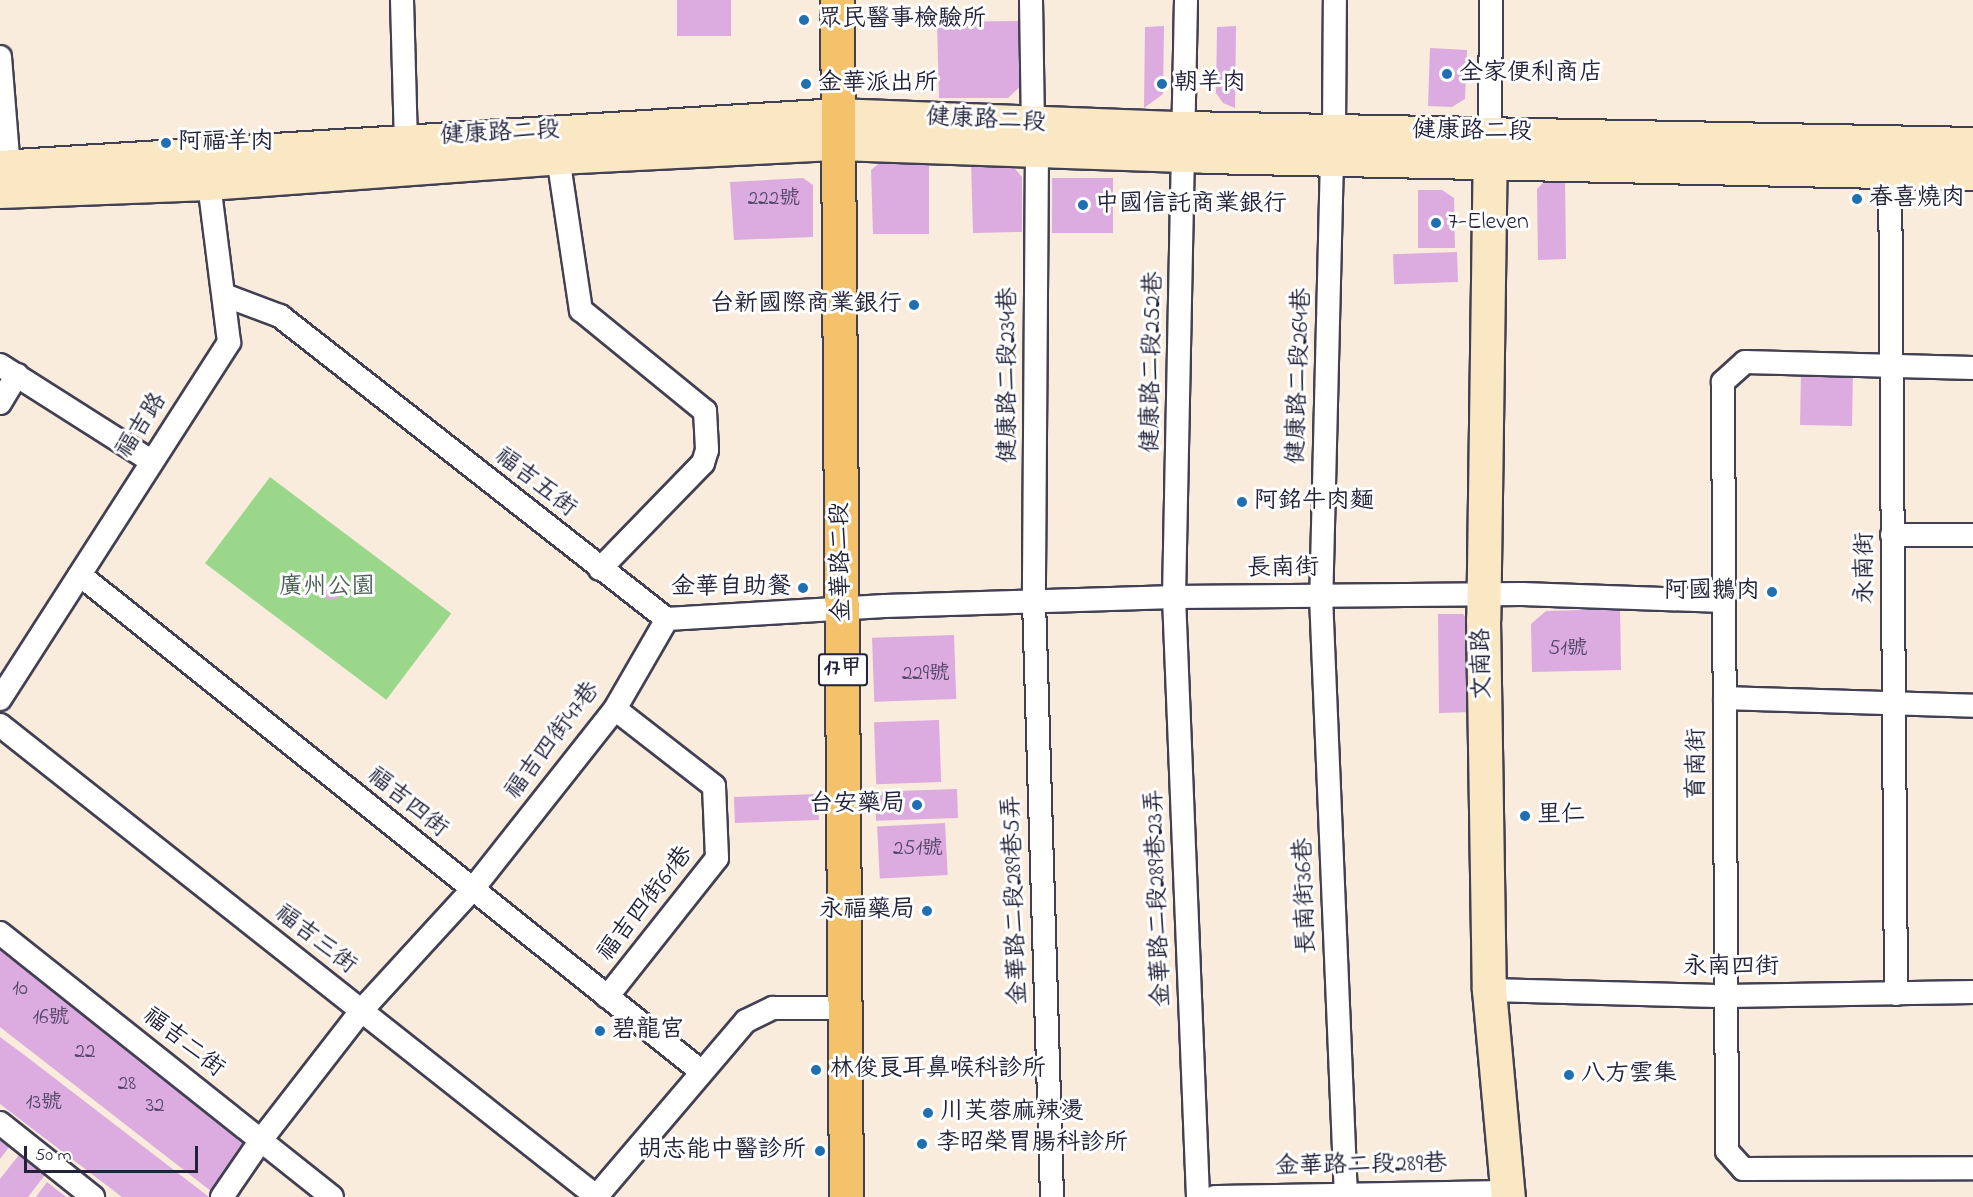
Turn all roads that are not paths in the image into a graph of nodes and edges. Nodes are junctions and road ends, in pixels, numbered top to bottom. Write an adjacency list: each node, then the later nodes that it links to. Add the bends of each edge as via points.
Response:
1 (402, 0): 10 (street)
2 (837, 0): 8 (main road, 金華路二段 / 17甲)
3 (1031, 0): 9 (street, 健康路二段234巷)
4 (1186, 0): 11 (street, 健康路二段252巷)
5 (1335, 0): 12 (street, 健康路二段264巷)
6 (1491, 0): 14 (street)
7 (0, 57): 19 (street)
8 (838, 129): 9 (street, 健康路二段); 10 (street, 健康路二段); 16 (street, 健康路二段); 35 (main road, 金華路二段 / 17甲)
9 (1035, 137): 11 (street, 健康路二段); 33 (street, 健康路二段234巷)
10 (406, 139): 17 (street, 健康路二段)
11 (1184, 141): 12 (street, 健康路二段); 32 (street, 健康路二段252巷)
12 (1333, 144): 14 (street, 健康路二段); 31 (street, 健康路二段264巷)
13 (1973, 144): 15 (street, 健康路二段)
14 (1490, 145): 15 (street, 健康路二段); 30 (street, 文南路)
15 (1890, 156): 18 (street, 健康路二段); 21 (street, 永南街)
16 (558, 157): 17 (street, 健康路二段); 28 (street, via 582,310 705,411 707,450 703,463)
17 (207, 169): 19 (street, 健康路二段); 20 (street, 福吉路)
18 (1973, 173)
19 (5, 179)
20 (224, 295): 25 (street, 福吉路, via 229,342); 28 (street, 福吉五街, via 280,316)
21 (1891, 366): 22 (street); 26 (street, 永南街); 34 (street, 育南街, via 1745,362 1723,382)
22 (1973, 368)
23 (9, 370): 24 (street); 25 (street)
24 (0, 403)
25 (151, 461): 29 (street, 福吉路)
26 (1892, 535): 27 (street); 39 (street, 永南街)
27 (1973, 535)
28 (600, 569): 36 (street, 福吉五街)
29 (80, 576): 38 (street, 福吉路); 43 (street, 福吉四街)
30 (1484, 595): 31 (street, 長南街); 34 (street, 長南街); 45 (street, 文南路)
31 (1321, 596): 32 (street, 長南街); 57 (street, 長南街36巷)
32 (1174, 597): 33 (street, 長南街); 64 (street, 金華路二段289巷23弄)
33 (1034, 601): 35 (street, 長南街); 63 (street, 金華路二段289巷5弄)
34 (1724, 601): 37 (street, 育南街)
35 (843, 609): 36 (street); 50 (main road, 金華路二段 / 17甲)
36 (667, 619): 41 (street, 福吉四街47巷)
37 (1725, 698): 39 (street); 48 (street, 育南街)
38 (0, 699)
39 (1893, 704): 40 (street); 47 (street, 永南街)
40 (1973, 706)
41 (615, 709): 43 (street, 福吉四街47巷); 49 (street, 福吉四街61巷, via 714,786 717,858)
42 (0, 725): 51 (street, 福吉三街)
43 (472, 890): 49 (street, 福吉四街); 51 (street, 福吉四街47巷)
44 (0, 933): 54 (street, 福吉二街)
45 (1489, 990): 48 (street, 永南四街); 56 (street, 文南路)
46 (1973, 992): 47 (street, 永南四街)
47 (1896, 994): 48 (street, 永南四街)
48 (1726, 996): 55 (street, 育南街, via 1727,1151 1743,1169)
49 (607, 997): 52 (street, 福吉四街)
50 (843, 1008): 52 (street, via 773,1008 746,1021); 62 (main road, 金華路二段 / 17甲)
51 (361, 1011): 54 (street, 福吉四街47巷); 61 (street, 福吉三街)
52 (702, 1072): 61 (street)
53 (0, 1123): 58 (street)
54 (261, 1140): 59 (street, 福吉四街47巷); 60 (street, 福吉二街)
55 (1973, 1168)
56 (1508, 1194): 57 (street, 金華路二段289巷)
57 (1346, 1195): 65 (street, 金華路二段289巷)
58 (93, 1197)
59 (222, 1197)
60 (332, 1197)
61 (596, 1197)
62 (846, 1197)
63 (1052, 1197)
64 (1198, 1197)
65 (1215, 1197)

